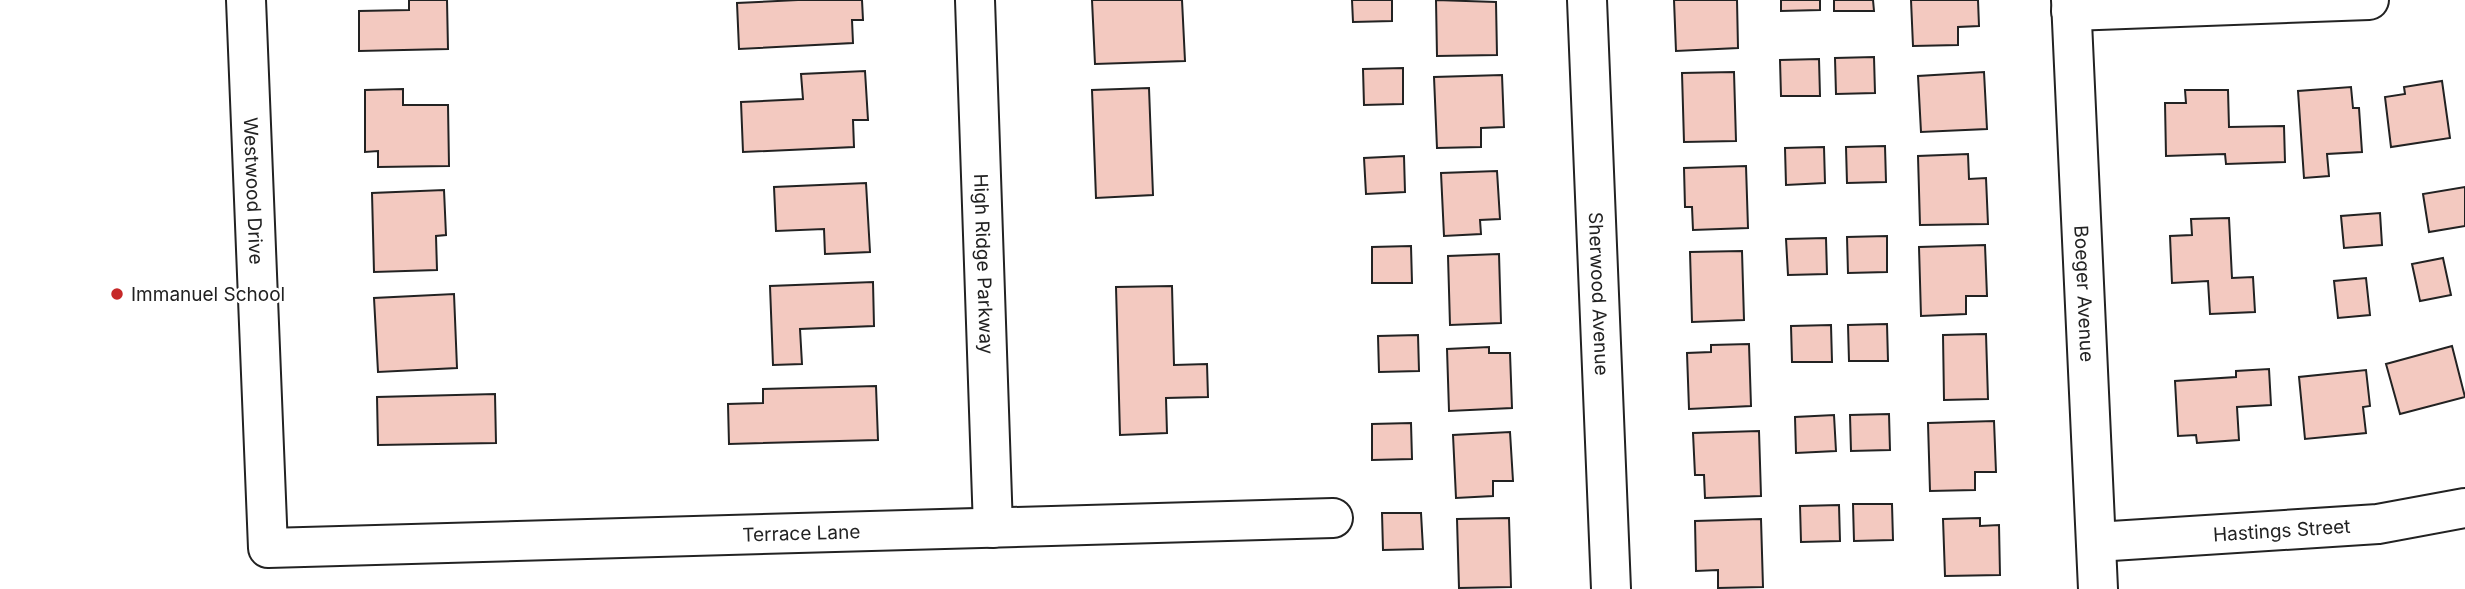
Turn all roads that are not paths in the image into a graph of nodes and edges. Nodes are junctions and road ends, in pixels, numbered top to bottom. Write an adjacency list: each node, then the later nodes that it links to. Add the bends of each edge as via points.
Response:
1 (246, 0): 10 (street, Westwood Drive)
2 (975, 0): 8 (street, High Ridge Parkway)
3 (1587, 0): 11 (street, Sherwood Avenue)
4 (2369, 0): 5 (street)
5 (2071, 5): 9 (street, Boeger Avenue)
6 (2465, 508): 9 (street, Hastings Street, via 2378,524)
7 (1333, 518): 8 (street, Terrace Lane)
8 (993, 528): 10 (street, Terrace Lane)
9 (2096, 542): 12 (street, Boeger Avenue)
10 (268, 548)
11 (1611, 589)
12 (2098, 589)

